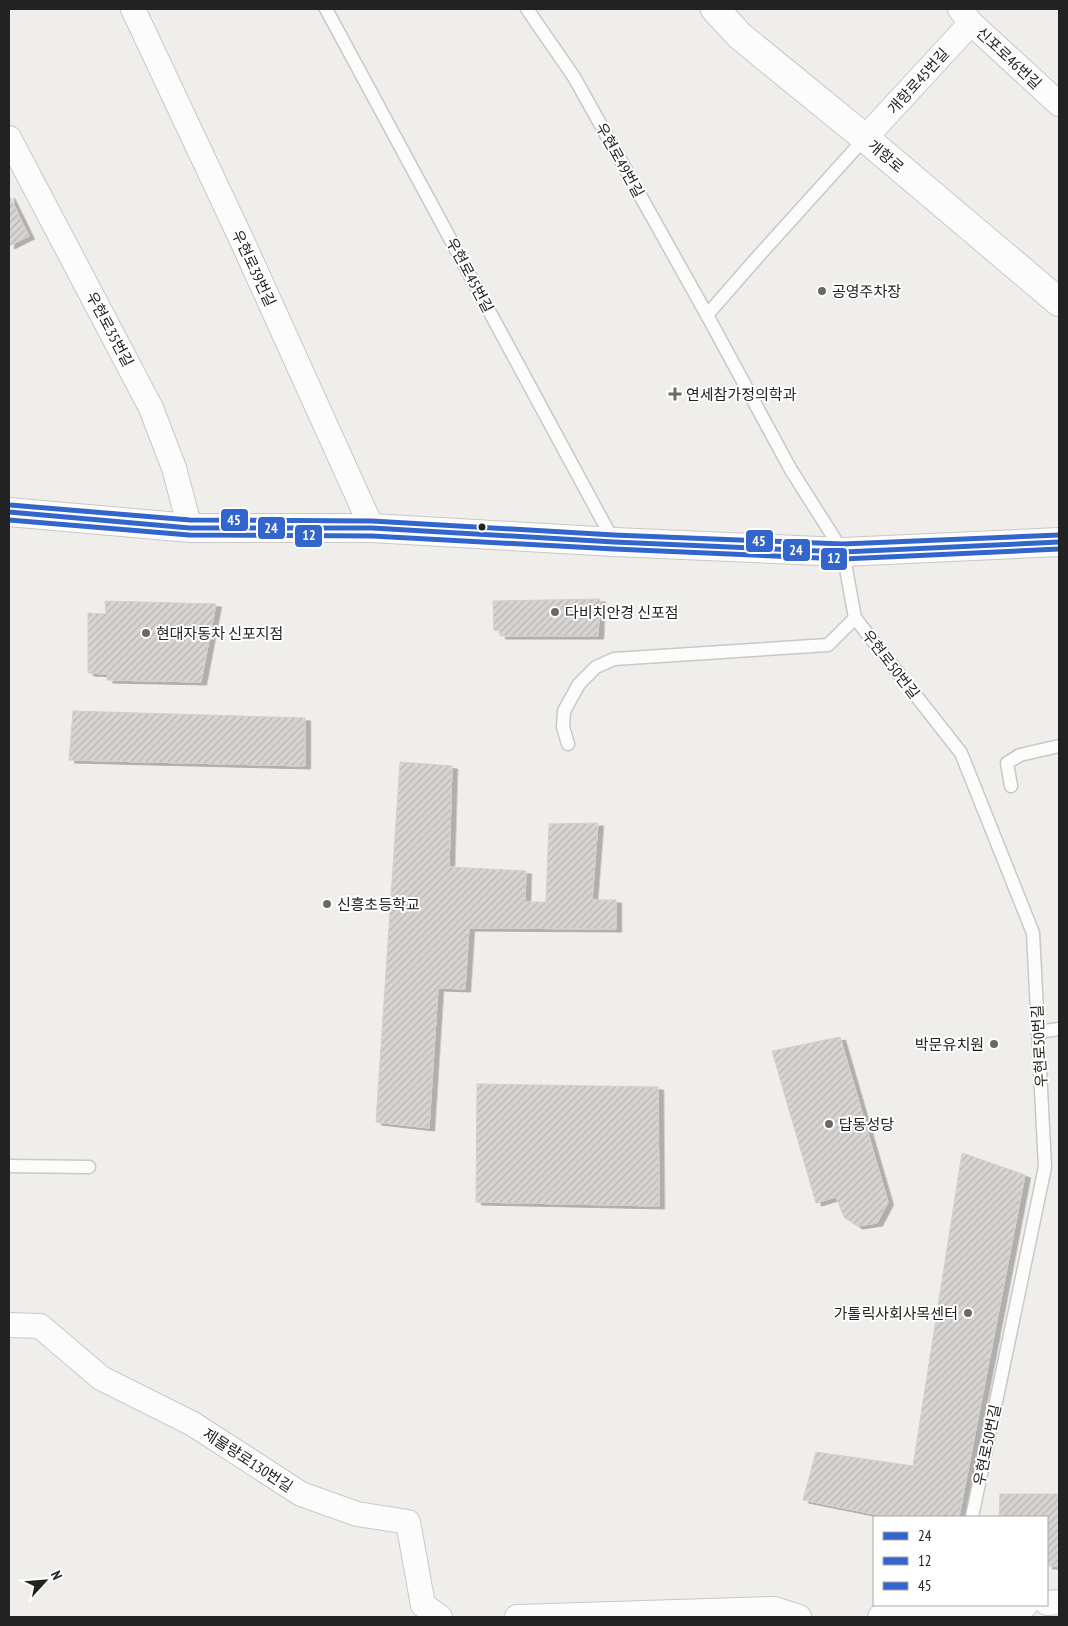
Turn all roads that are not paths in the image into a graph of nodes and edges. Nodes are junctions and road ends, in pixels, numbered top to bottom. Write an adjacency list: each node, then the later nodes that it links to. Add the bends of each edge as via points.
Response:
1 (133, 9): 13 (street, 우현로39번길)
2 (326, 9): 14 (lane, 우현로45번길)
3 (527, 9): 10 (lane, 우현로49번길, via 574,77)
4 (715, 9): 8 (street, 개항로, via 740,36)
5 (966, 16): 6 (street, 신포로46번길); 8 (street, 개항로45번길)
6 (1059, 104)
7 (9, 138): 12 (street, 우현로35번길, via 151,408 174,468)
8 (865, 138): 9 (street, 개항로); 10 (lane)
9 (1059, 302)
10 (707, 315): 16 (lane, 우현로49번길, via 791,470)
11 (9, 512): 12 (street)
12 (190, 528): 13 (street)
13 (372, 528): 14 (street)
14 (614, 542): 16 (street)
15 (1059, 542): 16 (street)
16 (843, 552): 17 (lane)
17 (855, 618): 18 (lane, via 828,645 614,659 596,667 580,684 564,711 562,727); 22 (lane, 우현로50번길, via 961,753 1033,933)
18 (568, 744)
19 (1059, 746): 20 (lane, via 1020,755 1007,763)
20 (1011, 786)
21 (1059, 1029): 22 (lane)
22 (1038, 1032): 26 (lane, 우현로50번길, via 1045,1167)
23 (9, 1166): 24 (lane)
24 (89, 1167)
25 (9, 1325): 30 (street, 제물량로130번길, via 40,1326 101,1378 193,1424 301,1494 357,1514 408,1522 423,1605)
26 (972, 1516)
27 (1012, 1606): 28 (street)
28 (941, 1611): 29 (street)
29 (883, 1616)
30 (440, 1617)
31 (517, 1617): 32 (street, via 774,1609)
32 (799, 1617)

